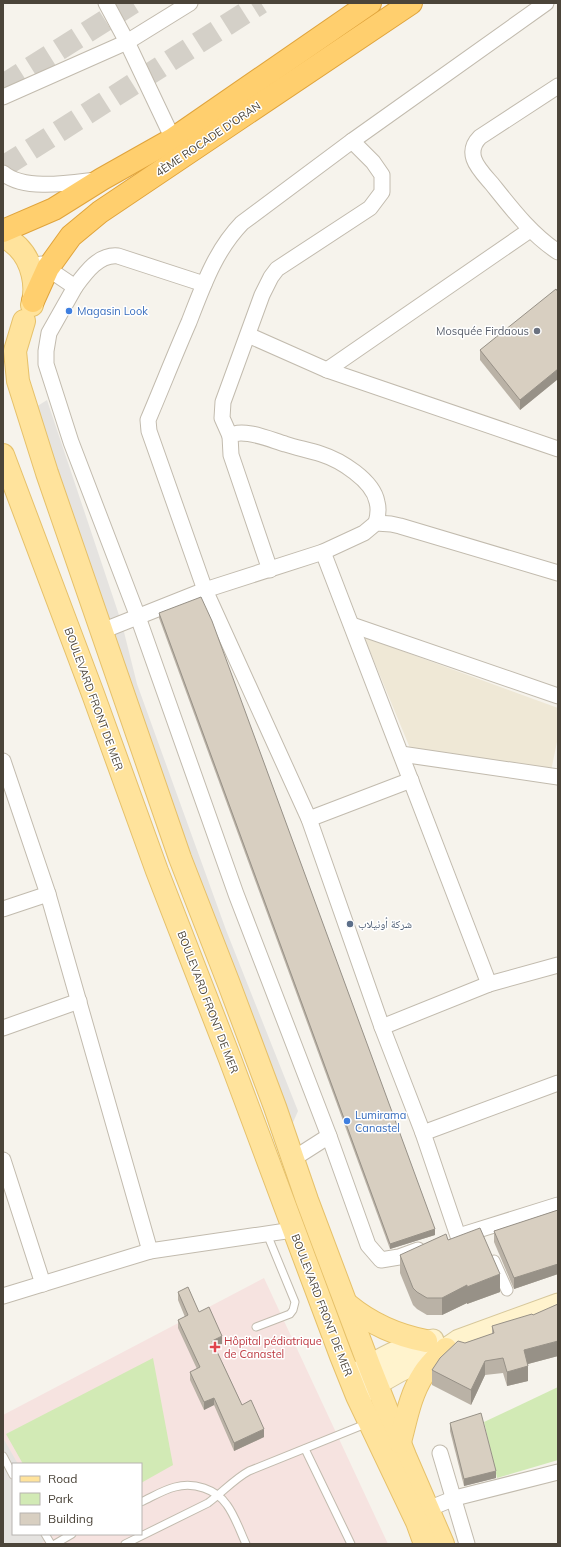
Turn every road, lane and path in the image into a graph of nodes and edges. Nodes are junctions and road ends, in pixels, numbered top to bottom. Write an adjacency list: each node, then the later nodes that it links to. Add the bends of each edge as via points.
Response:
1 (106, 3): 6 (street)
2 (190, 3): 6 (street)
3 (370, 3): 9 (highway, 4ÈME ROCADE D'ORAN)
4 (410, 3): 17 (highway, 4ÈME ROCADE D'ORAN, via 100,212 71,236)
5 (546, 3): 10 (street)
6 (127, 42): 8 (street); 9 (street)
7 (558, 86): 13 (street, via 480,137 473,148 474,160 478,166)
8 (3, 97)
9 (173, 139): 12 (highway, 4ÈME ROCADE D'ORAN)
10 (352, 141): 18 (street, via 242,223 222,247); 22 (street, via 382,175 382,192 370,208 278,269 262,295)
11 (3, 173): 12 (street, via 20,181 36,184 64,184)
12 (102, 179): 14 (highway, 4ÈME ROCADE D'ORAN, via 54,209)
13 (530, 230): 16 (street); 24 (street)
14 (3, 231)
15 (11, 242): 17 (street); 20 (main road, via 27,260 32,273)
16 (558, 252)
17 (48, 268): 19 (street); 20 (highway, 4ÈME ROCADE D'ORAN)
18 (204, 284): 19 (street, via 110,255 102,258); 32 (street, via 148,425)
19 (75, 286): 33 (street, via 49,333 46,364 71,442)
20 (33, 301): 21 (main road)
21 (24, 321): 23 (main road); 35 (main road, via 15,350 18,381)
22 (248, 335): 24 (street); 25 (street, via 223,402 222,418)
23 (3, 340)
24 (327, 370): 26 (street)
25 (230, 436): 28 (street, via 239,432 251,434 322,454 343,465 361,477 375,494 378,509); 30 (street, via 231,455)
26 (558, 449)
27 (3, 456): 55 (main road, BOULEVARD FRONT DE MER)
28 (376, 523): 29 (street, via 364,533); 31 (street, via 400,526)
29 (323, 552): 30 (street); 34 (street)
30 (270, 570): 32 (street)
31 (558, 573)
32 (205, 590): 33 (street); 41 (street)
33 (138, 617): 35 (street); 51 (street, via 236,894)
34 (352, 625): 36 (street); 37 (street)
35 (102, 631): 52 (main road, via 180,858)
36 (558, 696)
37 (401, 754): 39 (street); 40 (street)
38 (3, 761): 42 (street)
39 (558, 777)
40 (411, 780): 41 (street); 45 (street)
41 (309, 819): 47 (street)
42 (48, 894): 43 (street); 46 (street)
43 (3, 910)
44 (558, 965): 45 (street)
45 (489, 984): 47 (street)
46 (79, 1001): 48 (street); 60 (street)
47 (382, 1027): 50 (street)
48 (3, 1028)
49 (558, 1083): 50 (street)
50 (423, 1132): 57 (street)
51 (329, 1136): 52 (street); 59 (street, via 368,1244 381,1260)
52 (293, 1159): 66 (main road)
53 (3, 1160): 62 (street)
54 (558, 1204): 57 (street, via 482,1233)
55 (294, 1230): 56 (street); 71 (main road, BOULEVARD FRONT DE MER)
56 (267, 1234): 60 (street); 67 (lane, via 295,1306 290,1314)
57 (458, 1236): 58 (street)
58 (443, 1241)
59 (428, 1246)
60 (150, 1250): 62 (street)
61 (489, 1250): 63 (street)
62 (43, 1284): 64 (street)
63 (506, 1290)
64 (3, 1296)
65 (558, 1304): 69 (main road)
66 (348, 1305): 68 (main road, via 381,1328 408,1338); 70 (main road)
67 (256, 1327)
68 (426, 1341): 69 (main road, via 436,1339); 70 (main road, via 398,1351)
69 (452, 1345): 70 (main road); 73 (main road, via 431,1365 417,1385)
70 (373, 1374): 71 (main road); 72 (main road)
71 (354, 1387): 72 (main road, BOULEVARD FRONT DE MER)
72 (380, 1419): 73 (main road); 74 (lane); 90 (main road, BOULEVARD FRONT DE MER)
73 (400, 1442): 82 (main road)
74 (305, 1449): 79 (lane, via 239,1476); 89 (lane)
75 (440, 1453): 80 (street)
76 (3, 1456): 78 (lane)
77 (558, 1472): 80 (street)
78 (12, 1473)
79 (218, 1496): 81 (lane, via 202,1487 188,1485 174,1487); 87 (lane); 88 (lane, via 227,1505)
80 (455, 1498): 82 (street); 92 (street)
81 (142, 1502)
82 (428, 1509): 91 (main road)
83 (46, 1535): 85 (lane)
84 (70, 1535): 86 (lane)
85 (51, 1544)
86 (55, 1544)
87 (125, 1544)
88 (246, 1544)
89 (351, 1544)
90 (425, 1544)
91 (443, 1544)
92 (467, 1544)

